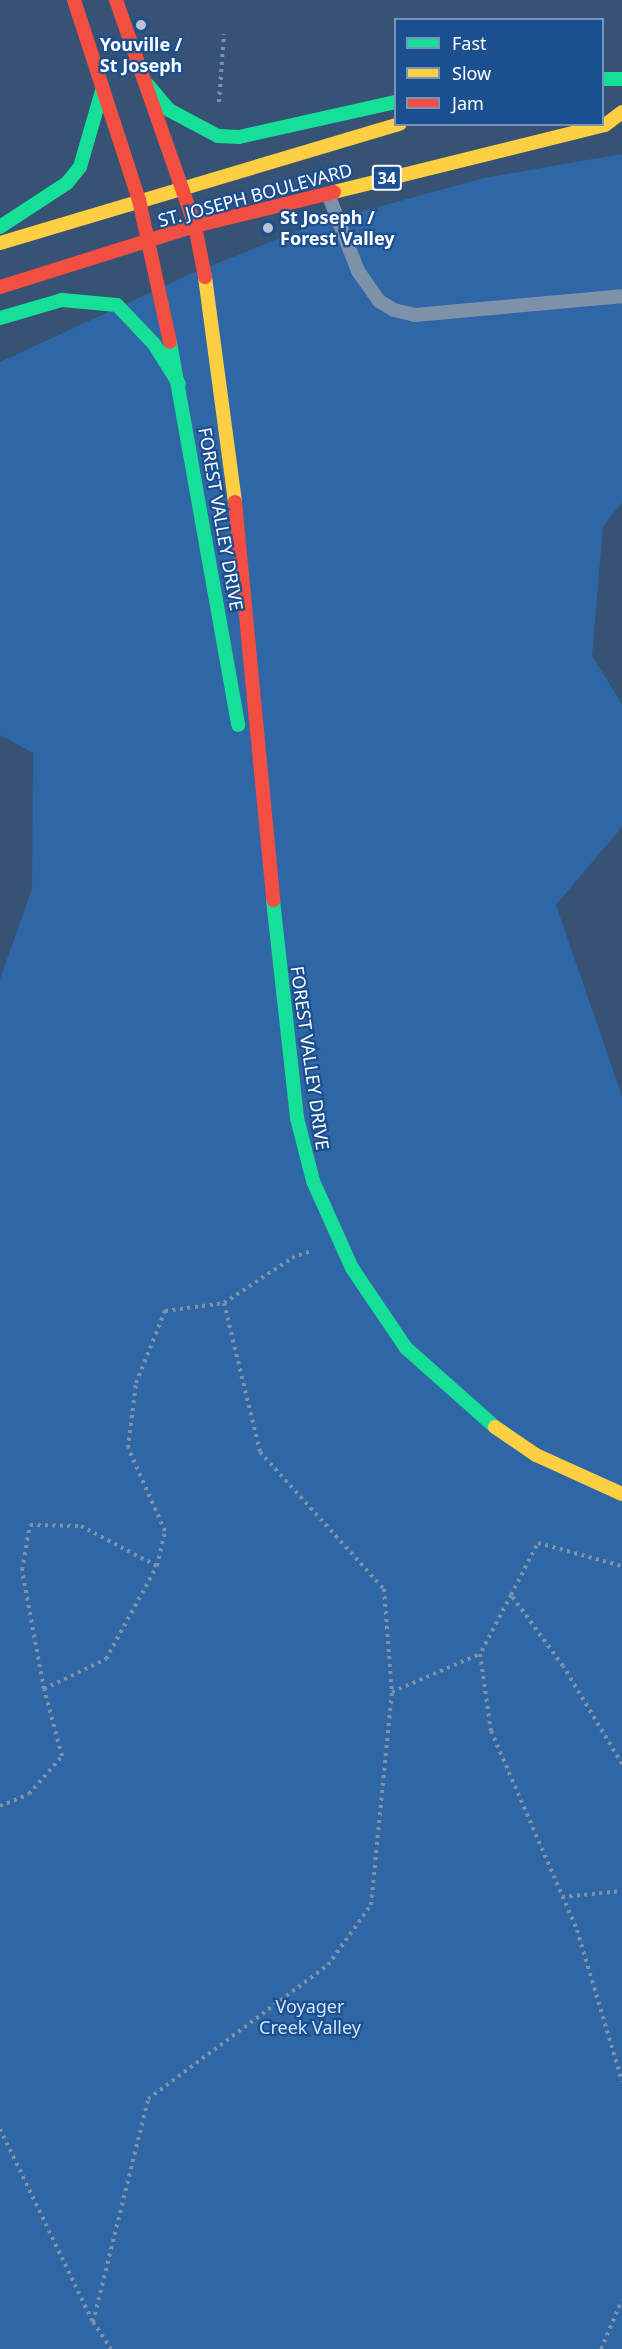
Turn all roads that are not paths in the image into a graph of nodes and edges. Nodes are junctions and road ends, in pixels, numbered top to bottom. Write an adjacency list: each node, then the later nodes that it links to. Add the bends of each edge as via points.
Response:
1 (74, 0): 6 (street, FOREST VALLEY DRIVE)
2 (116, 0): 5 (street, FOREST VALLEY DRIVE)
3 (604, 79): 4 (street)
4 (622, 79)
5 (148, 85): 7 (street, via 169,110 204,131 239,137); 12 (street, FOREST VALLEY DRIVE)
6 (102, 91): 14 (street, FOREST VALLEY DRIVE); 16 (street, via 80,167 67,183)
7 (394, 102)
8 (622, 112): 9 (street, ST. JOSEPH BOULEVARD / 34)
9 (604, 125)
10 (394, 126): 12 (street, ST. JOSEPH BOULEVARD)
11 (601, 126): 13 (street, ST. JOSEPH BOULEVARD / 34)
12 (182, 186): 14 (street, ST. JOSEPH BOULEVARD); 15 (street, FOREST VALLEY DRIVE)
13 (328, 193): 15 (street, ST. JOSEPH BOULEVARD / 34); 20 (lane, via 358,271 379,301 394,310 415,315)
14 (139, 200): 17 (street, FOREST VALLEY DRIVE); 18 (street, ST. JOSEPH BOULEVARD)
15 (195, 226): 17 (street, ST. JOSEPH BOULEVARD / 34); 23 (street, FOREST VALLEY DRIVE, via 243,560)
16 (0, 227)
17 (150, 242): 19 (street, ST. JOSEPH BOULEVARD / 34); 22 (street, FOREST VALLEY DRIVE)
18 (0, 243)
19 (0, 287)
20 (622, 296)
21 (0, 318): 22 (street, via 62,300 117,305 154,344)
22 (179, 384): 23 (street, FOREST VALLEY DRIVE, via 237,721)
23 (266, 843): 24 (street, FOREST VALLEY DRIVE, via 297,1118 313,1181 368,1295 406,1348 458,1399 536,1455)
24 (622, 1494)

